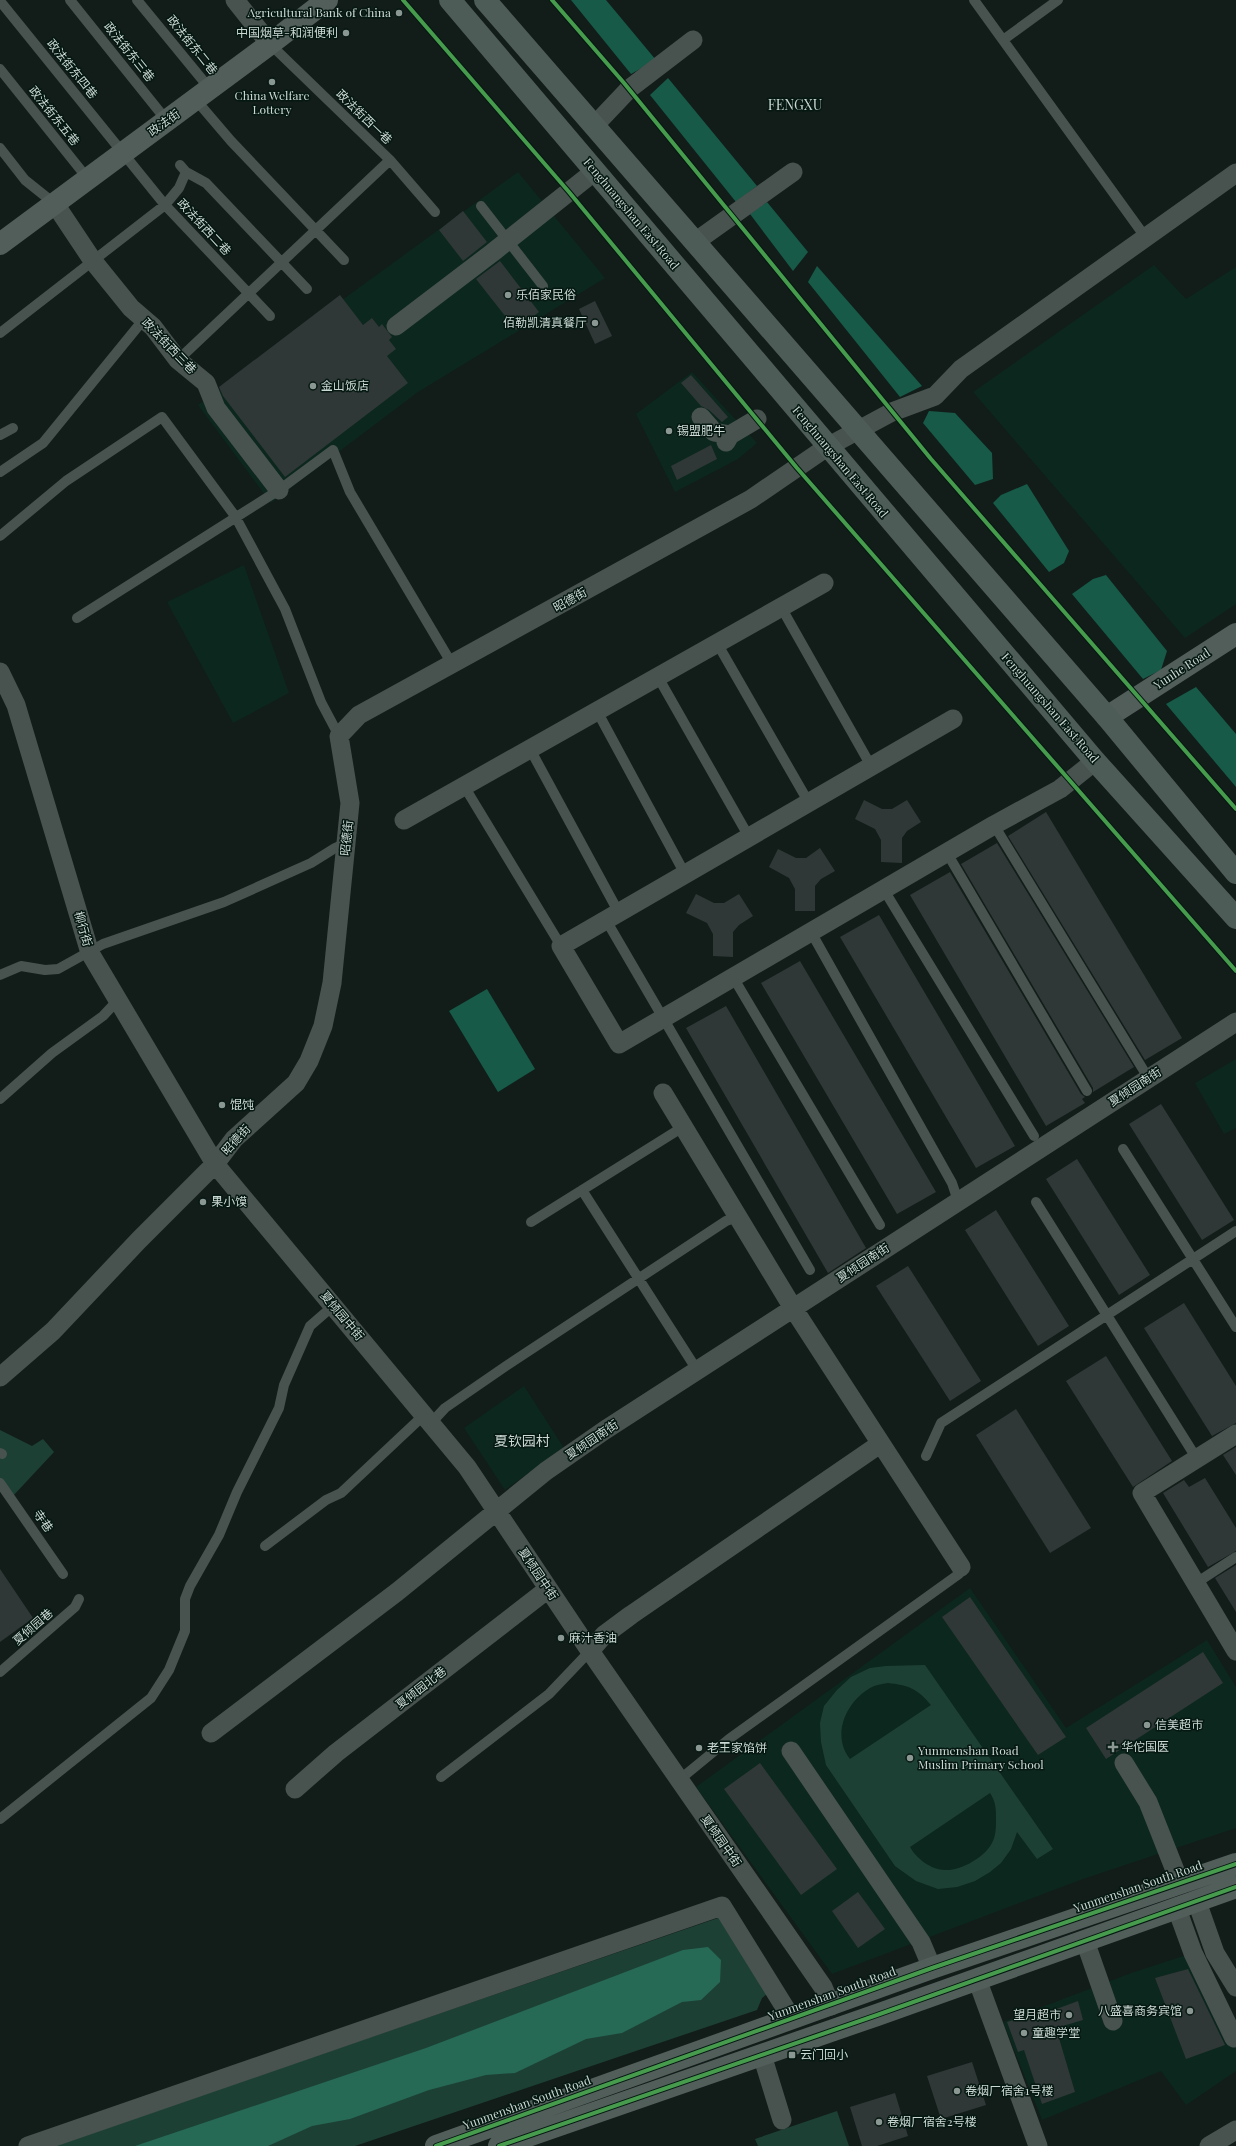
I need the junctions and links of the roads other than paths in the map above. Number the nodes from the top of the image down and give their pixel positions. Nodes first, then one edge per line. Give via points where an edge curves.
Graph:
1 (70, 0) edge
2 (137, 0) edge
3 (235, 0) edge
4 (326, 0) edge
5 (450, 0) edge
6 (485, 0) edge
7 (974, 0) edge
8 (1058, 0) edge
9 (0, 1) edge
10 (693, 40) dead end
11 (1003, 40) junction
12 (270, 44) junction
13 (0, 69) edge
14 (203, 94) junction
15 (167, 121) junction
16 (594, 126) junction
17 (0, 148) edge
18 (123, 153) junction
19 (390, 160) junction
20 (594, 171) junction
21 (793, 172) dead end
22 (1236, 173) edge
23 (88, 179) junction
24 (54, 204) junction
25 (165, 205) junction
26 (481, 206) dead end
27 (435, 212) dead end
28 (316, 229) junction
29 (2, 238) edge
30 (1146, 238) junction
31 (508, 241) junction
32 (695, 242) junction
33 (344, 260) dead end
34 (93, 261) junction
35 (281, 263) junction
36 (543, 286) dead end
37 (308, 289) dead end
38 (249, 293) junction
39 (270, 316) dead end
40 (144, 319) junction
41 (396, 326) dead end
42 (0, 333) edge
43 (178, 360) junction
44 (701, 417) dead end
45 (757, 419) dead end
46 (13, 428) dead end
47 (857, 430) junction
48 (0, 435) edge
49 (827, 446) junction
50 (0, 472) edge
51 (279, 490) junction
52 (235, 516) junction
53 (0, 536) edge
54 (824, 583) dead end
55 (781, 607) junction
56 (77, 618) dead end
57 (1236, 634) edge
58 (717, 643) junction
59 (452, 664) junction
60 (0, 672) edge
61 (658, 677) junction
62 (597, 711) junction
63 (1107, 717) junction
64 (953, 719) dead end
65 (339, 736) junction
66 (530, 749) junction
67 (1095, 761) junction
68 (871, 766) junction
69 (464, 786) junction
70 (809, 802) junction
71 (404, 820) dead end
72 (994, 825) junction
73 (749, 837) junction
74 (346, 843) junction
75 (947, 853) junction
76 (1236, 873) edge
77 (685, 874) junction
78 (884, 890) junction
79 (612, 916) junction
80 (1236, 918) edge
81 (811, 932) junction
82 (562, 946) junction
83 (90, 953) junction
84 (0, 975) edge
85 (734, 977) junction
86 (118, 1000) junction
87 (663, 1018) junction
88 (1236, 1022) edge
89 (1144, 1071) dead end
90 (1087, 1091) dead end
91 (662, 1093) dead end
92 (0, 1099) edge
93 (683, 1127) junction
94 (1034, 1136) dead end
95 (1123, 1148) dead end
96 (215, 1164) junction
97 (582, 1190) junction
98 (956, 1195) dead end
99 (1036, 1202) dead end
100 (738, 1217) junction
101 (531, 1222) dead end
102 (880, 1225) dead end
103 (1236, 1231) edge
104 (1194, 1260) junction
105 (810, 1270) dead end
106 (638, 1279) junction
107 (333, 1306) junction
108 (793, 1308) junction
109 (1106, 1315) junction
110 (1236, 1327) edge
111 (697, 1370) junction
112 (0, 1377) edge
113 (428, 1418) junction
114 (1236, 1434) edge
115 (880, 1444) junction
116 (926, 1456) dead end
117 (1197, 1459) junction
118 (0, 1484) edge
119 (497, 1512) junction
120 (265, 1546) dead end
121 (1236, 1557) edge
122 (961, 1567) joint
123 (63, 1574) dead end
124 (1196, 1583) junction
125 (548, 1589) junction
126 (78, 1599) dead end
127 (590, 1651) junction
128 (1236, 1651) edge
129 (0, 1672) edge
130 (211, 1733) dead end
131 (791, 1751) dead end
132 (1124, 1763) dead end
133 (441, 1777) dead end
134 (679, 1780) junction
135 (295, 1789) dead end
136 (0, 1819) edge
137 (1236, 1864) edge
138 (1180, 1883) junction
139 (1236, 1887) edge
140 (1186, 1905) junction
141 (1085, 1941) junction
142 (932, 1968) junction
143 (977, 1979) junction
144 (1236, 1987) edge
145 (831, 2006) junction
146 (792, 2019) junction
147 (1113, 2021) dead end
148 (1234, 2038) dead end
149 (762, 2055) junction
150 (782, 2120) dead end
151 (1236, 2130) edge
152 (28, 2146) edge
153 (436, 2146) edge
154 (499, 2146) edge
155 (1038, 2146) edge
156 (1210, 2146) edge

1 - 15 lane, 政法街东三巷
2 - 14 lane, 政法街东二巷
3 - 12 street
4 - 12 main road, 政法街
5 - 20 main road, Fenghuangshan East Road
6 - 16 main road
7 - 11 lane
8 - 11 lane
9 - 18 lane, 政法街东四巷
10 - 16 street via 629,89
11 - 30 lane
12 - 14 main road, 政法街
12 - 19 lane, 政法街西一巷
13 - 23 lane, 政法街东五巷
14 - 15 main road, 政法街
14 - 28 lane, 政法街东二巷 via 230,141
15 - 18 main road, 政法街
16 - 32 main road
17 - 24 lane via 25,180
18 - 23 main road, 政法街
18 - 25 lane, 政法街西二巷
19 - 27 lane, 政法街西一巷
19 - 28 lane
20 - 31 street
20 - 49 main road, Fenghuangshan East Road
21 - 32 street
22 - 30 street, 昭德街
23 - 24 main road, 政法街
24 - 29 main road, 政法街
24 - 34 street, 政法街西三巷
25 - 34 lane
25 - 35 lane via 180,188 183,169 206,183
25 - 38 lane, 政法街西二巷
26 - 31 lane
28 - 33 lane, 政法街东二巷
28 - 35 lane
30 - 47 street, 昭德街 via 961,369 935,396 892,412
31 - 36 lane
31 - 41 street
32 - 47 main road
34 - 40 street, 政法街西三巷 via 131,308
34 - 42 lane
35 - 37 lane
35 - 38 lane
38 - 39 lane, 政法街西二巷
38 - 43 lane
40 - 43 street, 政法街西三巷
40 - 50 lane via 43,443
43 - 51 street, 政法街西三巷 via 206,383 216,408
44 - 45 street via 714,432 728,438
46 - 48 lane
47 - 49 street, 昭德街
47 - 63 main road
49 - 59 street, 昭德街 via 751,498
49 - 67 main road, Fenghuangshan East Road
51 - 52 lane
51 - 59 lane via 333,450 350,492
52 - 53 lane via 162,417 66,481
52 - 56 lane
52 - 65 lane via 285,609 321,702
54 - 55 street
55 - 58 street
55 - 68 lane
57 - 63 main road, Yunhe Road
58 - 61 street
58 - 70 lane
59 - 65 street, 昭德街 via 359,715
60 - 83 street, 柳行街 via 16,705
61 - 62 street
61 - 73 lane
62 - 66 street
62 - 77 lane
63 - 76 main road
64 - 68 street
65 - 74 street, 昭德街 via 350,803
66 - 69 street
66 - 79 lane
67 - 72 street via 1060,790
67 - 80 main road, Fenghuangshan East Road
68 - 70 street
69 - 71 street
69 - 82 lane
70 - 73 street
72 - 75 street
72 - 89 lane
73 - 77 street
74 - 83 lane via 224,902 103,944
74 - 96 street, 昭德街 via 332,983 323,1026 309,1061 296,1083 234,1139
75 - 78 street
75 - 90 lane
77 - 79 street
78 - 81 street
78 - 94 lane
79 - 82 street
79 - 87 lane
81 - 85 street
81 - 98 lane via 952,1183
82 - 87 street via 619,1044
83 - 84 lane via 58,969 45,970 21,966
83 - 86 street, 柳行街
85 - 87 street
85 - 102 lane
86 - 92 lane via 103,1016 52,1052
86 - 96 street, 柳行街
87 - 105 lane
88 - 108 street, 夏倾园南街
91 - 93 street
93 - 97 lane
93 - 100 street
95 - 104 lane
96 - 107 street, 夏倾园中街
96 - 112 street, 昭德街 via 54,1331
97 - 101 lane
97 - 106 lane
99 - 109 lane
100 - 106 lane via 726,1221
100 - 108 street
103 - 104 lane
104 - 109 lane
104 - 110 lane
106 - 111 lane
106 - 113 lane
107 - 113 street, 夏倾园中街
107 - 136 lane via 310,1326 284,1384 279,1408 237,1492 219,1535 190,1586 185,1599 185,1631 169,1670 144,1705
108 - 111 street, 夏倾园南街
108 - 115 street
109 - 116 lane via 941,1423
109 - 117 lane
111 - 119 street, 夏倾园南街 via 546,1471
113 - 119 street, 夏倾园中街 via 468,1466
113 - 120 lane via 341,1493 326,1500
114 - 117 street
115 - 122 street
115 - 127 street via 631,1615 604,1635
117 - 124 street via 1142,1493
118 - 123 lane, 寺巷
119 - 125 street, 夏倾园中街
119 - 130 street, 夏倾园南街 via 397,1592
121 - 124 lane
122 - 134 lane via 959,1574 729,1739
124 - 128 street
125 - 127 street, 夏倾园中街
125 - 135 street, 夏倾园北巷 via 336,1753
126 - 129 lane, 夏倾园巷 via 75,1607
127 - 133 lane via 549,1694
127 - 134 street, 夏倾园中街
131 - 142 street via 921,1942
132 - 138 street via 1148,1802
134 - 145 street, 夏倾园中街 via 823,1987
137 - 138 main road, Yunmenshan South Road
138 - 142 main road, Yunmenshan South Road
139 - 140 main road
140 - 141 main road
140 - 144 street
140 - 148 street via 1193,1953
141 - 143 main road
141 - 147 street
142 - 145 main road, Yunmenshan South Road
143 - 149 main road
143 - 155 street
145 - 146 main road, Yunmenshan South Road
146 - 152 street via 722,1906
146 - 153 main road, Yunmenshan South Road
149 - 150 street
149 - 154 main road
151 - 156 street

